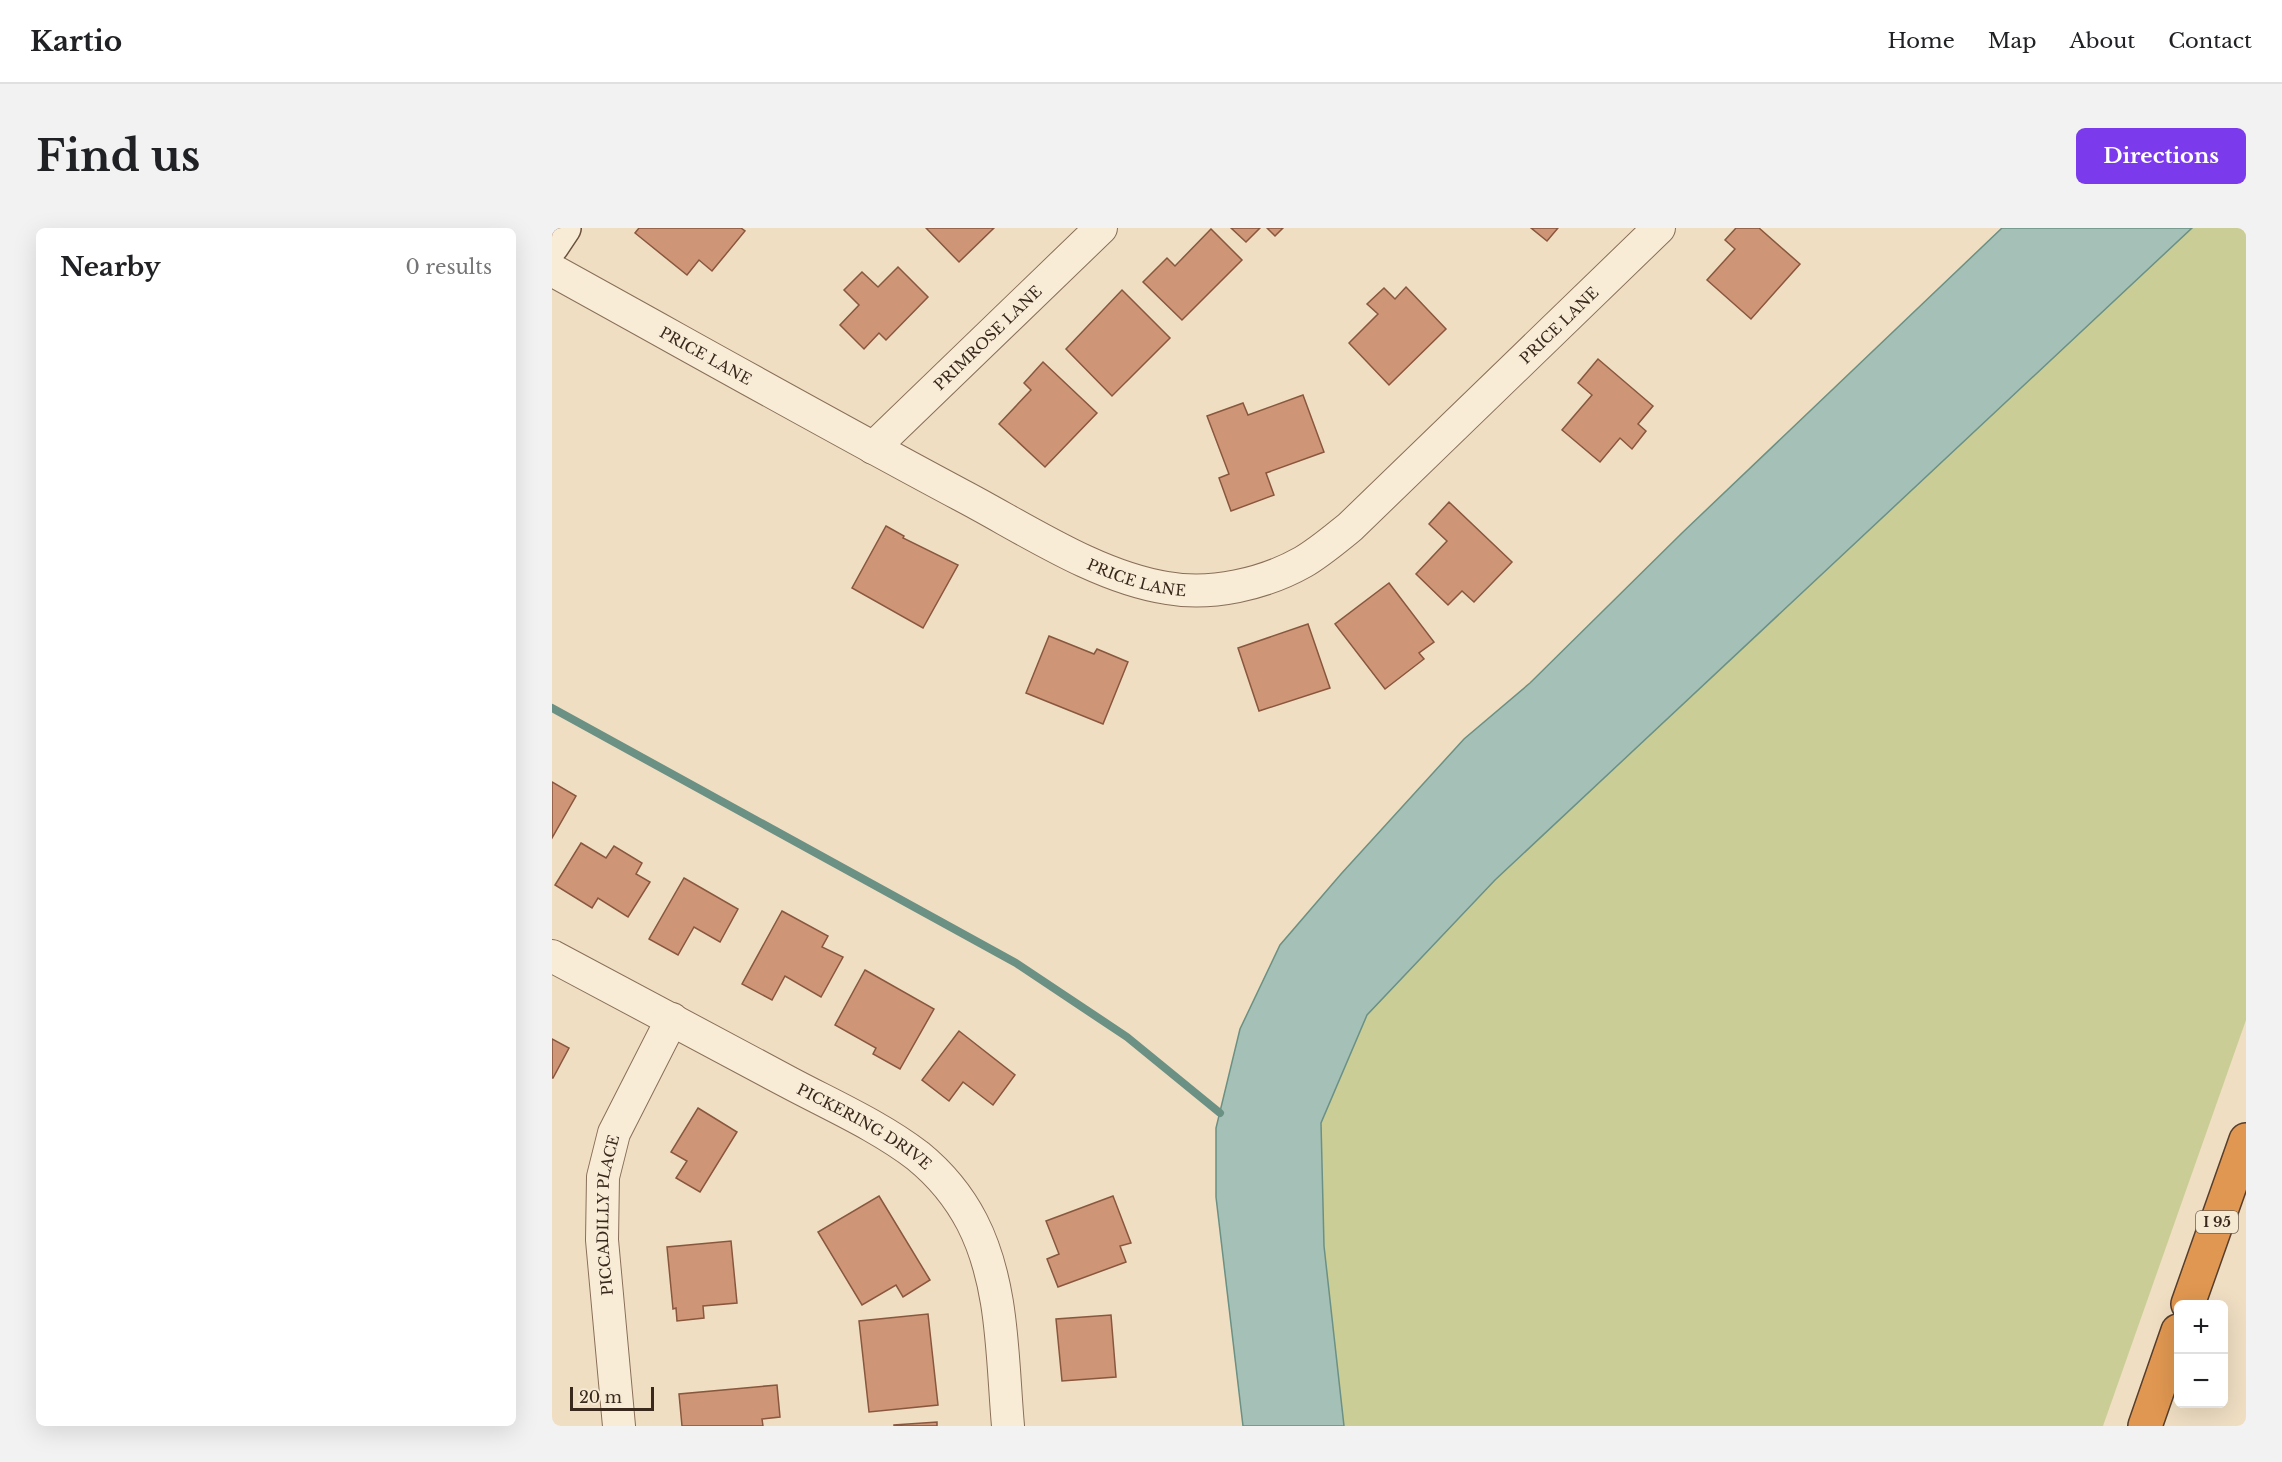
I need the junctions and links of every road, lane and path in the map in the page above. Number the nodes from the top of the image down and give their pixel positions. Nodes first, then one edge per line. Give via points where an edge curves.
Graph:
1 (564, 228) edge
2 (1101, 228) edge
3 (1659, 228) edge
4 (552, 246) edge
5 (552, 270) edge
6 (873, 448) junction
7 (552, 956) edge
8 (672, 1019) junction
9 (2246, 1140) edge
10 (2190, 1300) edge
11 (2174, 1343) edge
12 (619, 1426) edge
13 (1008, 1426) edge
14 (2145, 1426) edge

1 - 4 street
2 - 6 street, PRIMROSE LANE
3 - 6 street, PRICE LANE via 1350,527 1302,562 1249,583 1185,590 1126,578 1085,561
5 - 6 street, PRICE LANE
7 - 8 street, PICKERING DRIVE
8 - 12 street, PICCADILLY PLACE via 614,1133 603,1177 602,1240
8 - 13 street, PICKERING DRIVE via 880,1132 918,1156 943,1179 972,1222 991,1273
9 - 10 highway, I 95
11 - 14 highway

